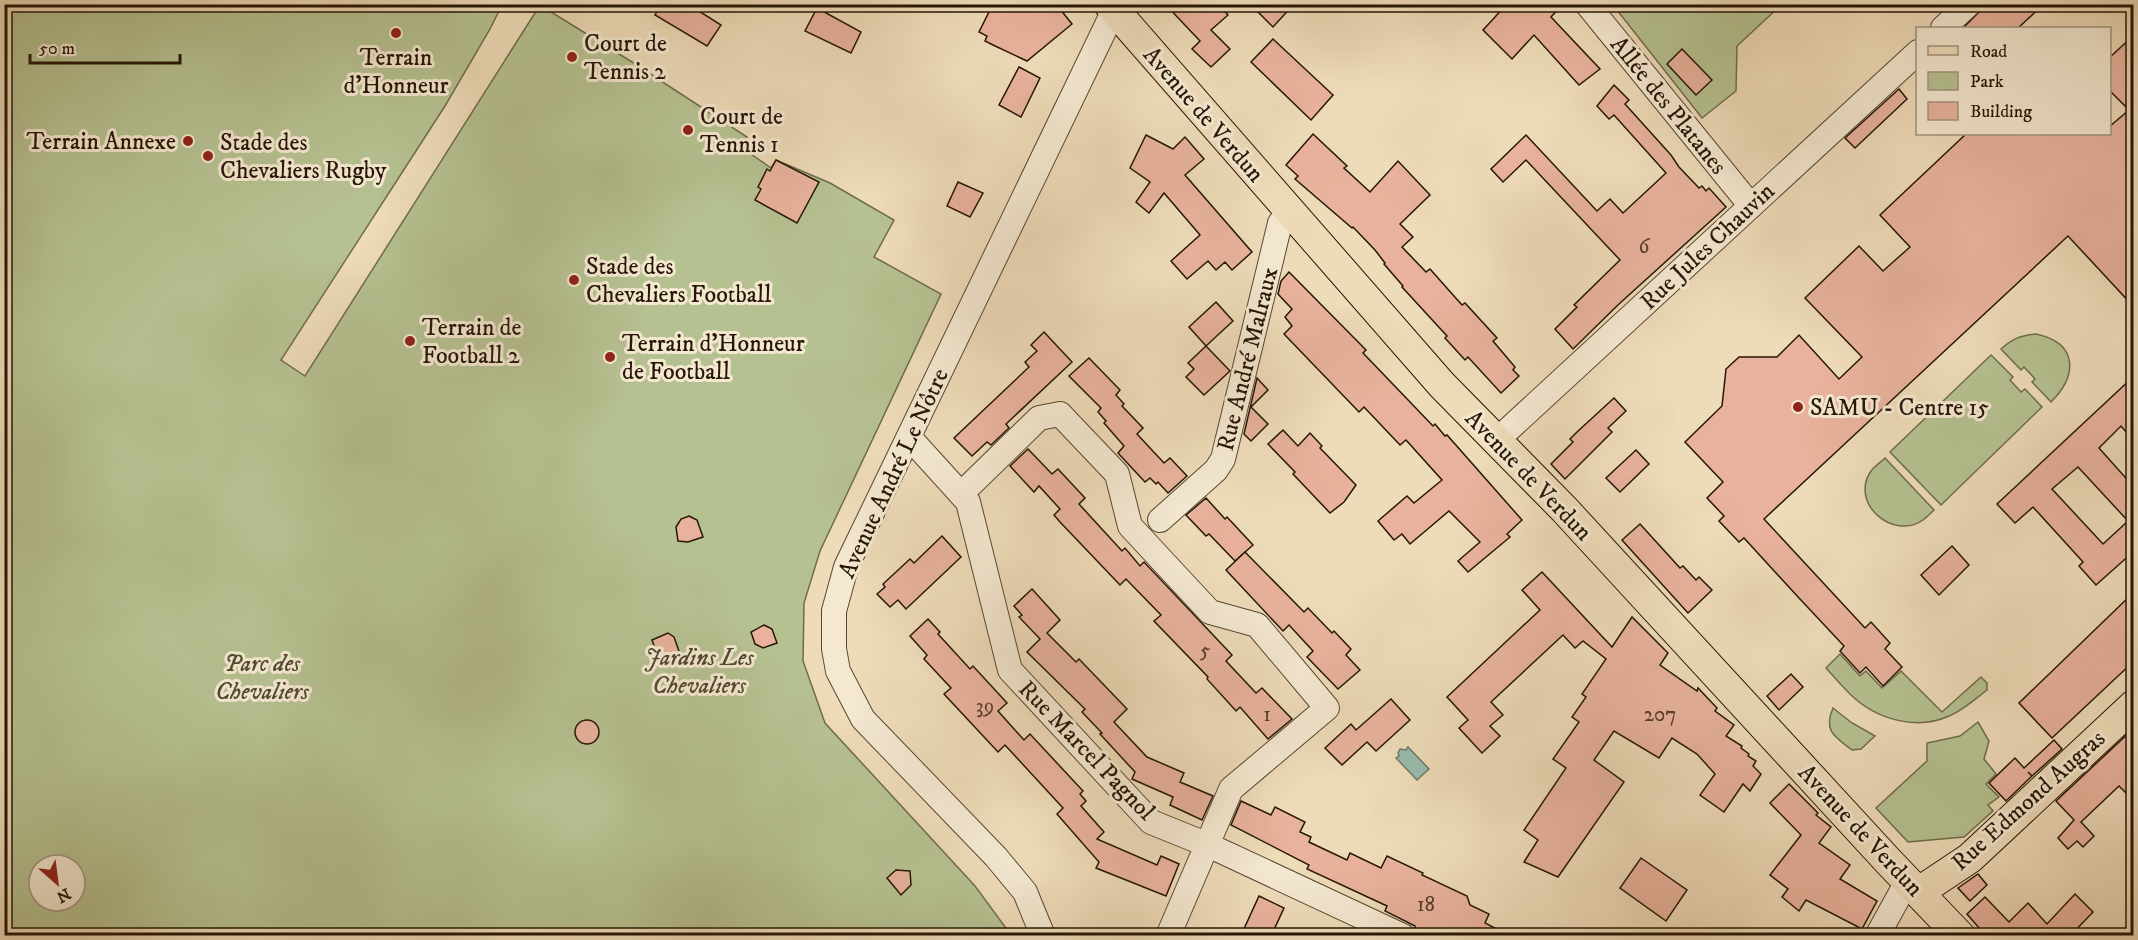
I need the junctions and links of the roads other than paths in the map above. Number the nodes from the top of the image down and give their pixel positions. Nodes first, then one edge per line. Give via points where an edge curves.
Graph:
1 (1587, 4) edge
2 (1969, 4) edge
3 (1113, 6) edge
4 (1944, 27) edge
5 (1916, 53) edge
6 (1750, 206) junction
7 (1289, 212) junction
8 (909, 437) junction
9 (1497, 440) junction
10 (961, 494) junction
11 (1160, 520) dead end
12 (2133, 705) edge
13 (1208, 845) junction
14 (1914, 886) junction
15 (1043, 936) edge
16 (1168, 936) edge
17 (1403, 936) edge
18 (1876, 936) edge
19 (1960, 936) edge

1 - 6 street, Allée des Platanes
2 - 4 street
3 - 7 main road, Avenue de Verdun
3 - 8 street, Avenue André Le Nôtre
5 - 6 street, Rue Jules Chauvin
6 - 9 street, Rue Jules Chauvin
7 - 9 main road, Avenue de Verdun via 1442,386
7 - 11 street, Rue André Malraux via 1280,224 1224,459
8 - 10 street, Rue Marcel Pagnol
8 - 15 street, Avenue André Le Nôtre via 846,567 834,611 838,671 863,719 1025,892
9 - 14 main road, Avenue de Verdun
10 - 13 street, Rue Marcel Pagnol via 968,502 1010,670 1151,822
10 - 13 street via 1039,418 1060,414 1117,474 1130,526 1210,612 1257,625 1328,708 1231,789
12 - 14 main road, Rue Edmond Augras via 1970,858
13 - 16 street
13 - 17 street, Rue Marcel Pagnol
14 - 18 street
14 - 19 main road, Avenue de Verdun

